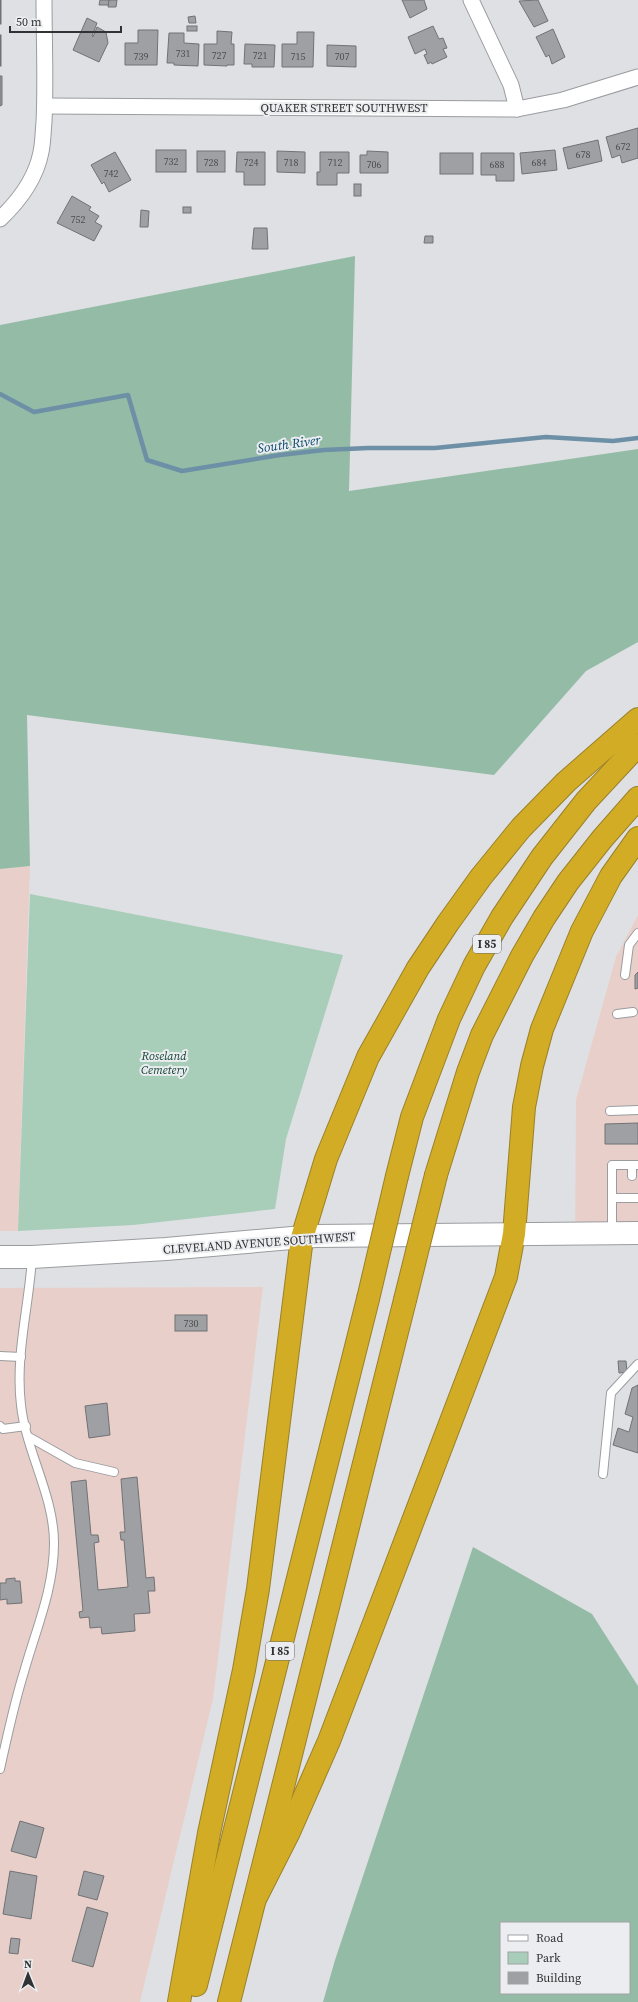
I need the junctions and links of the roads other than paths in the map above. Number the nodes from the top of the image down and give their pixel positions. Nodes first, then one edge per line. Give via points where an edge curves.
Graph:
1 (44, 0) edge
2 (471, 0) edge
3 (638, 77) edge
4 (45, 106) junction
5 (517, 109) junction
6 (0, 219) edge
7 (638, 719) edge
8 (638, 745) edge
9 (638, 798) edge
10 (638, 838) edge
11 (638, 933) edge
12 (625, 975) dead end
13 (633, 1012) dead end
14 (617, 1014) dead end
15 (638, 1110) edge
16 (610, 1111) dead end
17 (635, 1165) edge
18 (632, 1176) dead end
19 (634, 1196) edge
20 (612, 1198) junction
21 (612, 1233) junction
22 (638, 1233) edge
23 (514, 1234) junction
24 (302, 1238) junction
25 (0, 1257) edge
26 (32, 1257) junction
27 (0, 1356) edge
28 (21, 1357) junction
29 (638, 1364) edge
30 (26, 1426) junction
31 (1, 1430) edge
32 (29, 1437) junction
33 (114, 1472) dead end
34 (603, 1474) dead end
35 (0, 1769) edge
36 (255, 1899) junction
37 (179, 2002) edge
38 (191, 2002) edge
39 (229, 2002) edge

1 - 4 street
2 - 5 street via 511,85
3 - 5 street, QUAKER STREET SOUTHWEST via 563,100
4 - 5 street, QUAKER STREET SOUTHWEST
4 - 6 street via 42,152 35,173 24,192
7 - 24 highway via 566,782 521,828 481,877 427,955 368,1057 326,1159
8 - 38 highway, I 85, bridge via 586,800 542,857 502,916 474,966 449,1020 412,1117
9 - 36 highway, bridge via 568,882 544,918 482,1035 462,1092 436,1175
10 - 23 highway via 611,876 582,931 542,1029 524,1107
11 - 12 lane via 629,945
13 - 14 lane
15 - 16 lane
17 - 18 lane
17 - 20 lane via 612,1165
19 - 20 lane
20 - 21 lane
21 - 22 main road, CLEVELAND AVENUE SOUTHWEST
21 - 23 main road, CLEVELAND AVENUE SOUTHWEST
23 - 24 main road, CLEVELAND AVENUE SOUTHWEST
23 - 36 highway via 506,1277 337,1720 289,1832
24 - 26 main road, CLEVELAND AVENUE SOUTHWEST
24 - 37 highway via 258,1589 244,1670 209,1833
25 - 26 main road, CLEVELAND AVENUE SOUTHWEST
26 - 28 lane
27 - 28 lane
28 - 30 lane via 21,1406
29 - 34 lane via 611,1393
30 - 31 lane
30 - 32 lane
32 - 33 lane via 75,1463
32 - 35 lane via 48,1499 54,1542 50,1587 19,1690
36 - 39 highway

